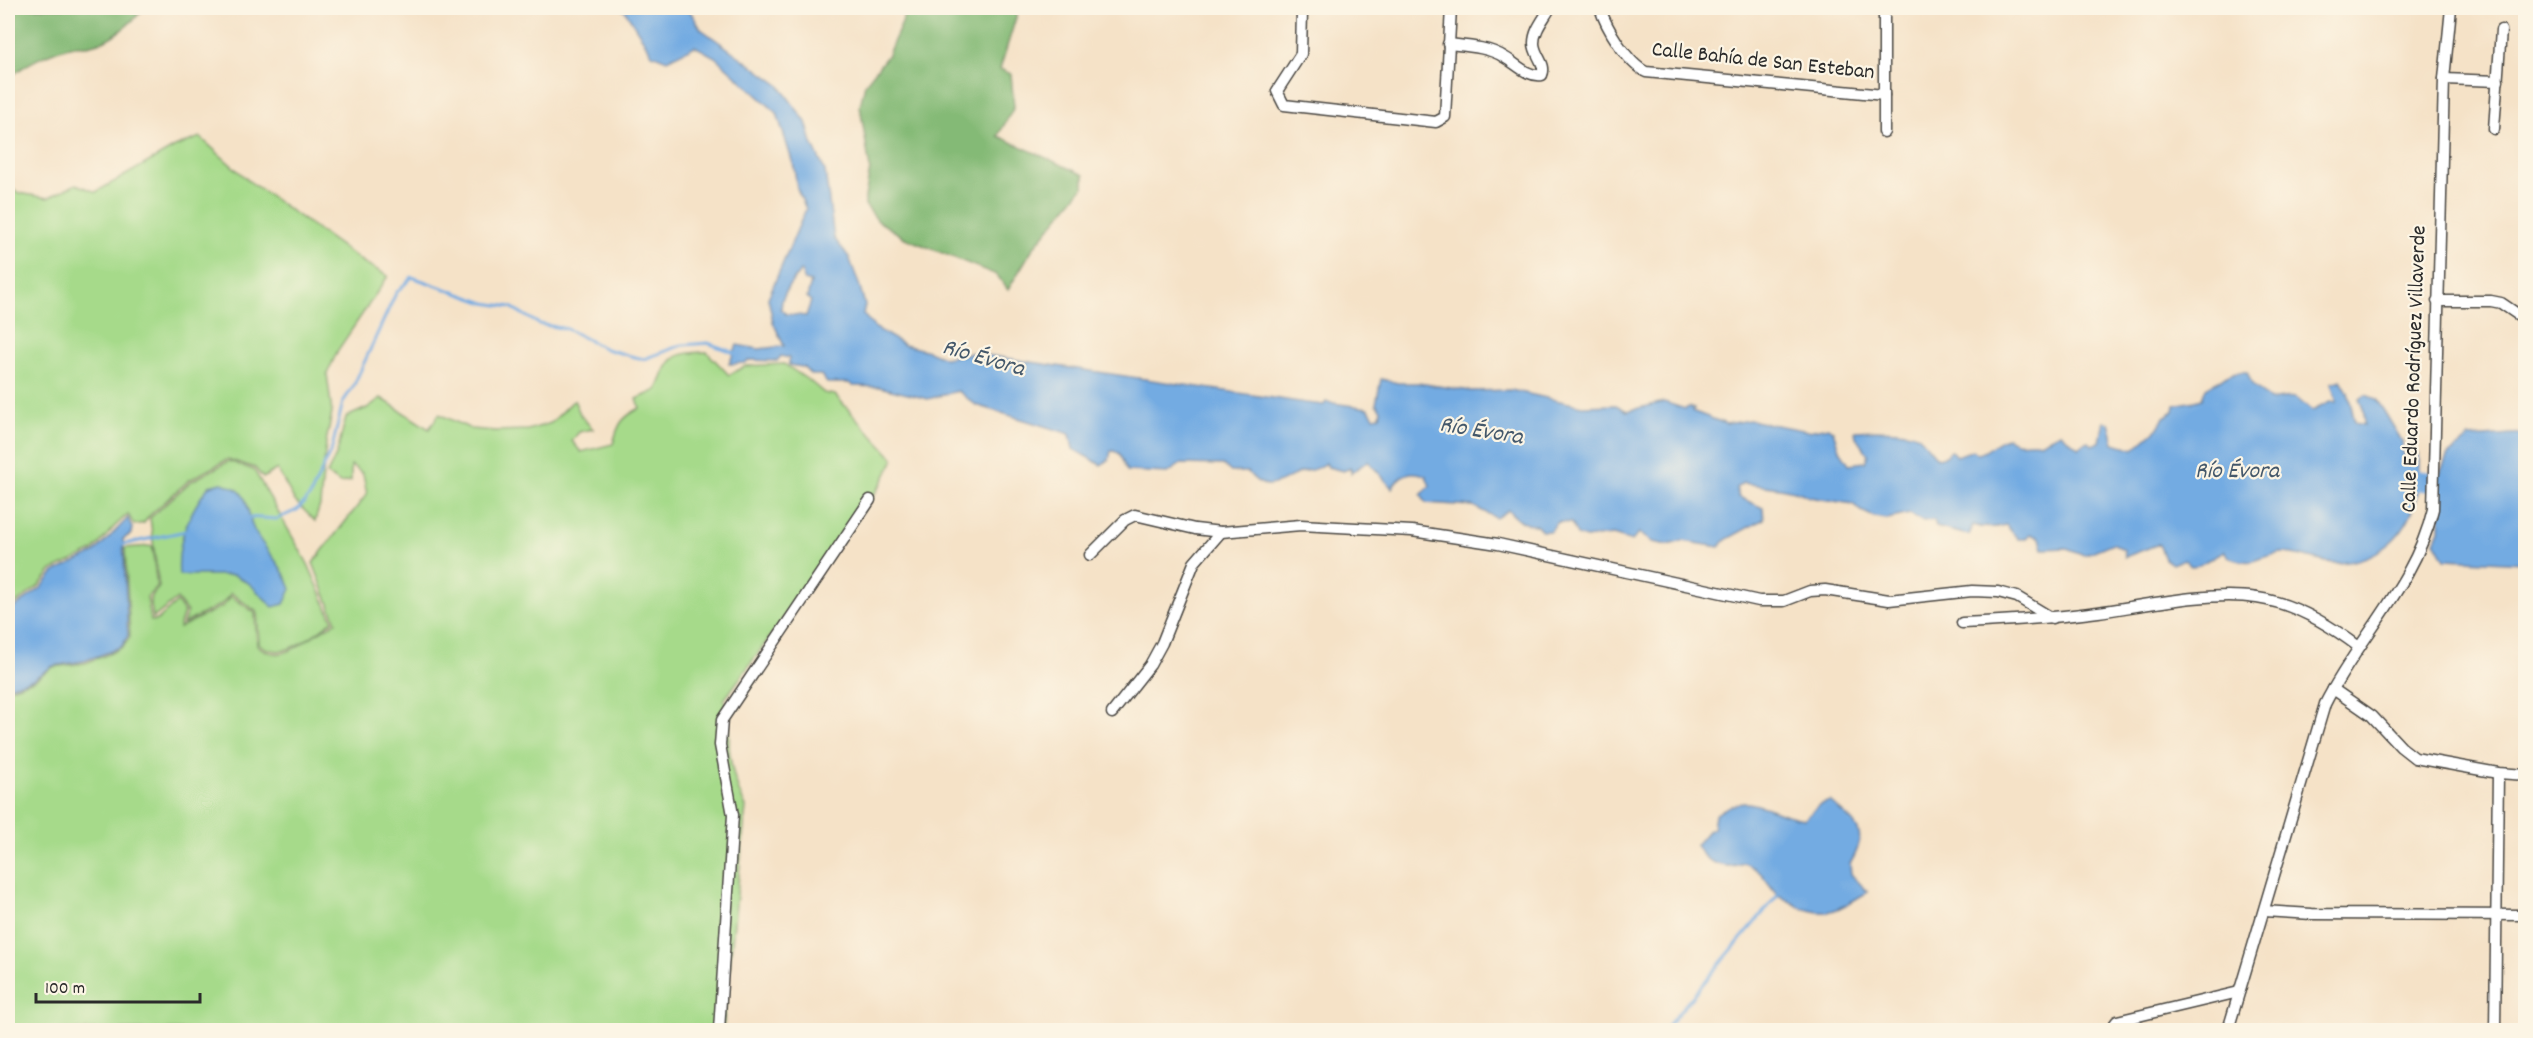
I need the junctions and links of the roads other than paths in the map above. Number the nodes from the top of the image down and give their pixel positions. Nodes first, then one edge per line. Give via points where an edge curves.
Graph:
1 (1451, 8) edge
2 (1550, 8) edge
3 (1600, 8) edge
4 (1884, 8) edge
5 (2451, 8) edge
6 (1302, 11) dead end
7 (2501, 30) dead end
8 (1448, 44) junction
9 (2444, 79) junction
10 (2498, 81) junction
11 (1884, 95) junction
12 (2494, 129) dead end
13 (1884, 132) dead end
14 (2437, 301) junction
15 (2526, 320) edge
16 (870, 500) dead end
17 (1221, 532) junction
18 (1090, 555) dead end
19 (2052, 618) junction
20 (1962, 623) dead end
21 (2359, 647) junction
22 (2333, 689) junction
23 (1112, 713) dead end
24 (2498, 773) junction
25 (2526, 775) edge
26 (2264, 911) junction
27 (2496, 914) junction
28 (2526, 915) edge
29 (2239, 992) junction
30 (719, 1030) edge
31 (2115, 1030) edge
32 (2228, 1030) edge
33 (2495, 1030) edge

1 - 8 street
2 - 8 street via 1534,44 1544,67 1542,75 1526,72 1497,52
3 - 11 street, Calle Bahía de San Esteban via 1633,63 1646,72
4 - 11 street
5 - 9 street, Calle Eduardo Rodríguez Villaverde
6 - 8 street via 1300,54 1277,91 1284,105 1437,122 1445,117
7 - 10 street
9 - 10 street
9 - 14 street, Calle Eduardo Rodríguez Villaverde
10 - 12 street
11 - 13 street
14 - 15 street via 2491,301
14 - 21 street, Calle Eduardo Rodríguez Villaverde via 2434,492 2428,532 2408,573
16 - 30 street via 722,720 720,745 733,815
17 - 18 street via 1135,515 1125,519
17 - 19 street via 1301,525 1412,531 1498,544 1759,601 1784,601 1825,590 1889,600 1998,592 2017,597
17 - 23 street via 1194,563 1158,650
19 - 20 street
19 - 21 street via 2202,598 2258,598 2304,613
21 - 22 street, Calle Eduardo Rodríguez Villaverde
22 - 24 street via 2372,716 2415,758
22 - 26 street, Calle Eduardo Rodríguez Villaverde via 2318,723
24 - 25 street
24 - 27 street
26 - 27 street
26 - 29 street, Calle Eduardo Rodríguez Villaverde
27 - 28 street
27 - 33 street
29 - 31 street via 2116,1020
29 - 32 street, Calle Eduardo Rodríguez Villaverde

